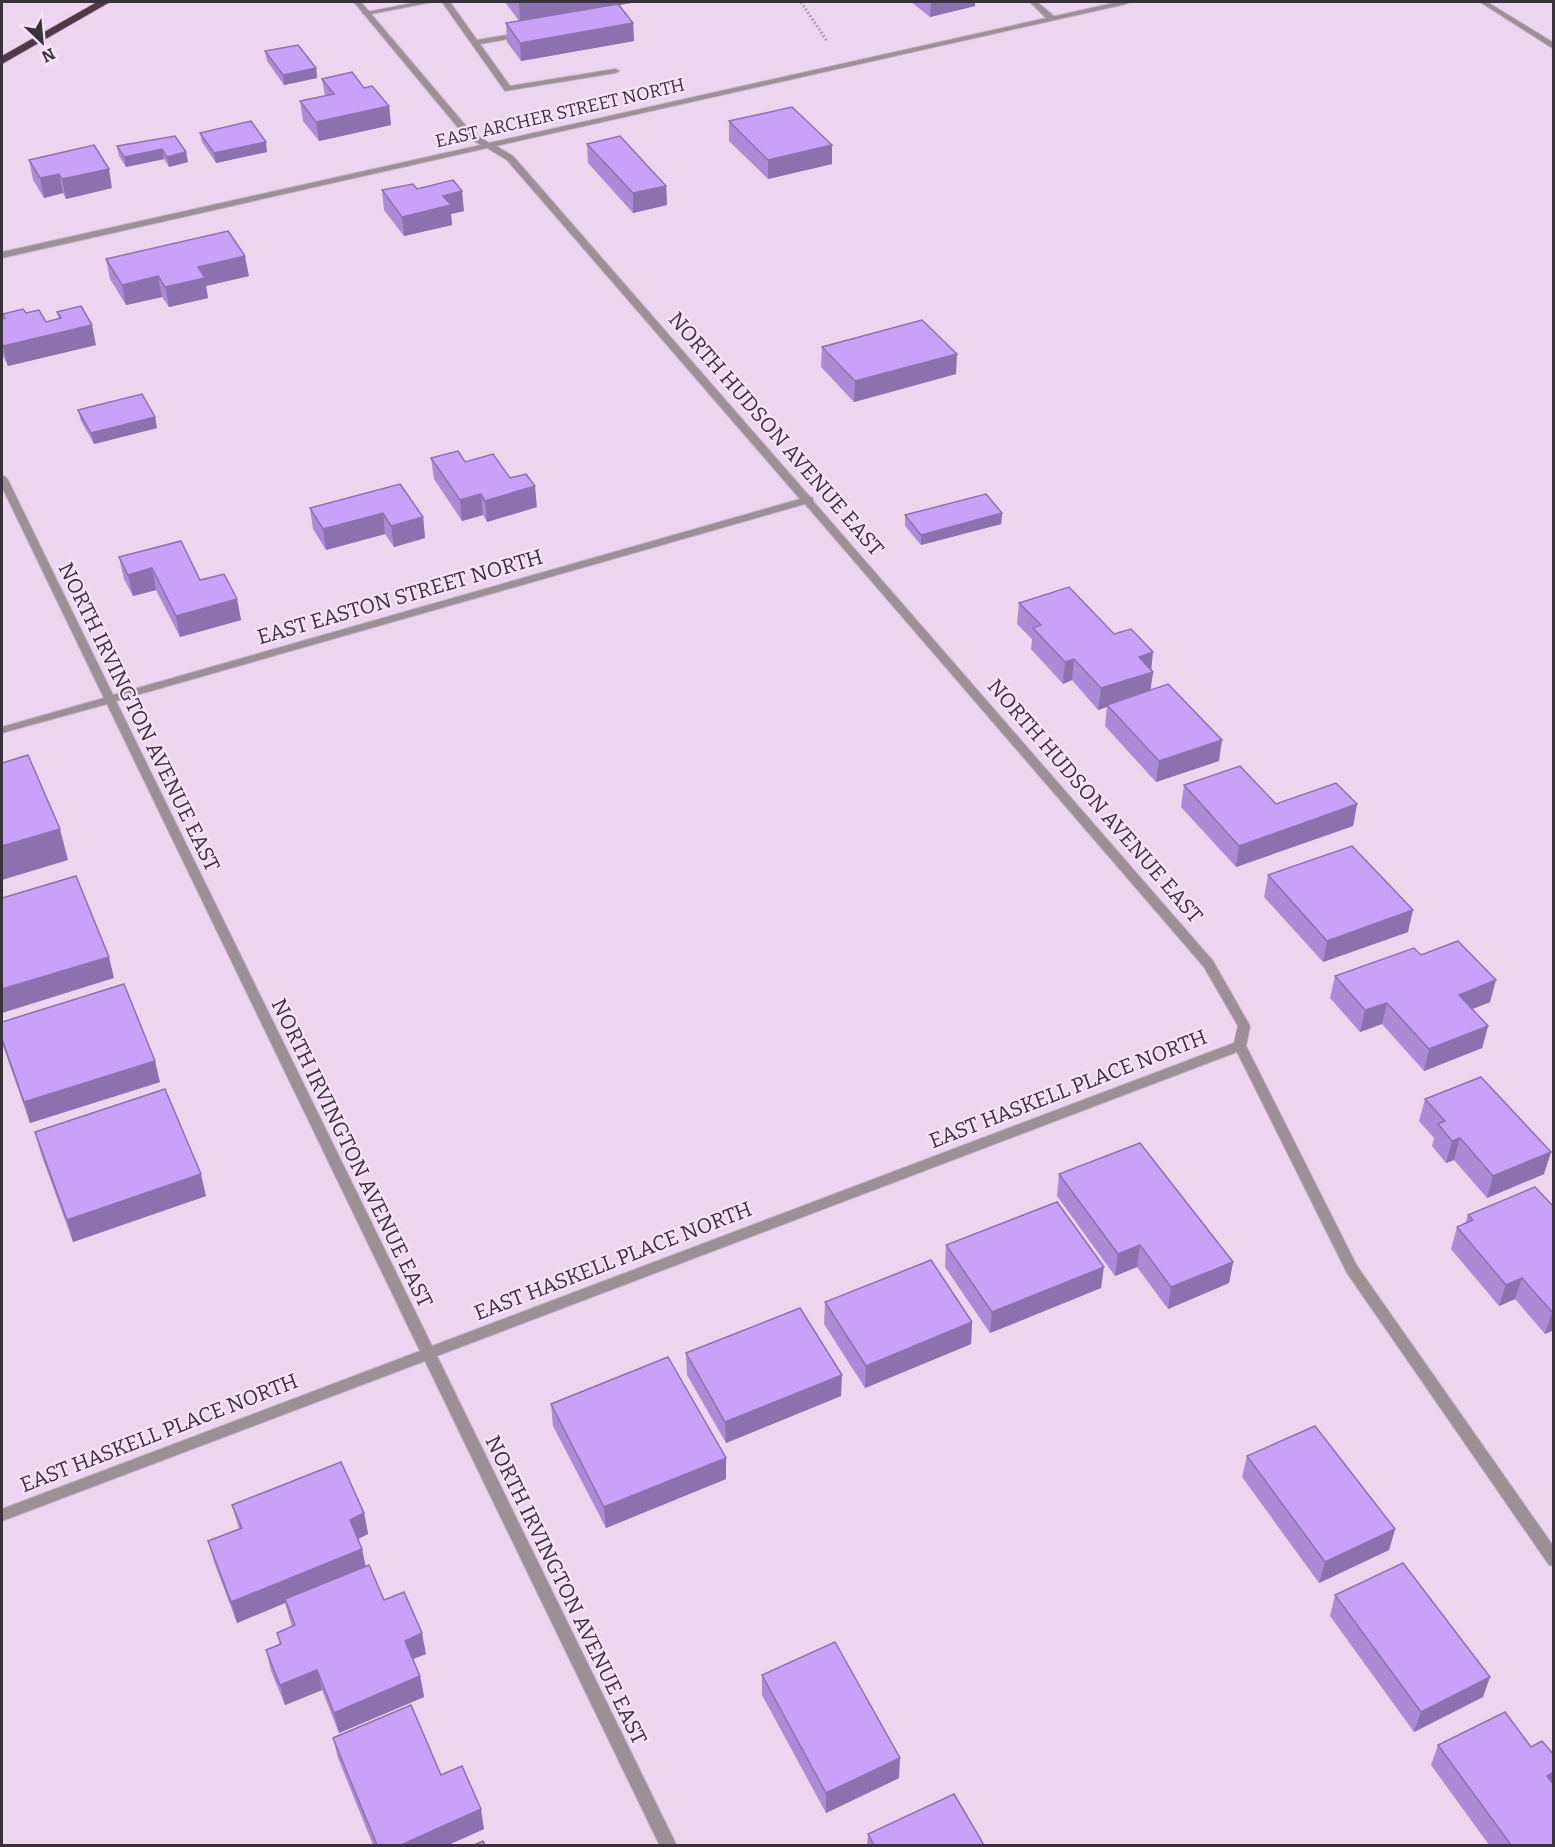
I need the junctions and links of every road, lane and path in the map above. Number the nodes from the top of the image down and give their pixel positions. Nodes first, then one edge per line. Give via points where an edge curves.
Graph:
1 (104, 2) edge
2 (357, 2) edge
3 (428, 2) edge
4 (446, 2) edge
5 (801, 2) edge
6 (1032, 2) edge
7 (1126, 2) edge
8 (1483, 2) edge
9 (366, 13) junction
10 (1051, 18) junction
11 (530, 33) edge
12 (474, 43) junction
13 (1554, 47) edge
14 (2, 61) edge
15 (843, 65) junction
16 (615, 71) dead end
17 (489, 146) junction
18 (2, 255) edge
19 (2, 478) edge
20 (809, 500) junction
21 (109, 700) junction
22 (2, 730) edge
23 (1240, 1046) junction
24 (429, 1354) junction
25 (2, 1515) edge
26 (1554, 1560) edge
27 (669, 1845) edge

1 - 14 highway
2 - 9 street, NORTH HUDSON AVENUE EAST
3 - 9 street
4 - 12 street
5 - 15 path
6 - 10 street
7 - 10 street, EAST ARCHER STREET NORTH
8 - 13 street
9 - 17 street, NORTH HUDSON AVENUE EAST via 468,134
10 - 15 street, EAST ARCHER STREET NORTH
11 - 12 street
12 - 16 street via 508,88
15 - 17 street, EAST ARCHER STREET NORTH
17 - 18 street, EAST ARCHER STREET NORTH
17 - 20 street, NORTH HUDSON AVENUE EAST via 510,158
19 - 21 street, NORTH IRVINGTON AVENUE EAST
20 - 21 street, EAST EASTON STREET NORTH
20 - 23 street, NORTH HUDSON AVENUE EAST via 1209,964 1244,1026
21 - 22 street, EAST EASTON STREET NORTH
21 - 24 street, NORTH IRVINGTON AVENUE EAST
23 - 24 street, EAST HASKELL PLACE NORTH
23 - 26 street, NORTH HUDSON AVENUE EAST via 1352,1269
24 - 25 street, EAST HASKELL PLACE NORTH
24 - 27 street, NORTH IRVINGTON AVENUE EAST

